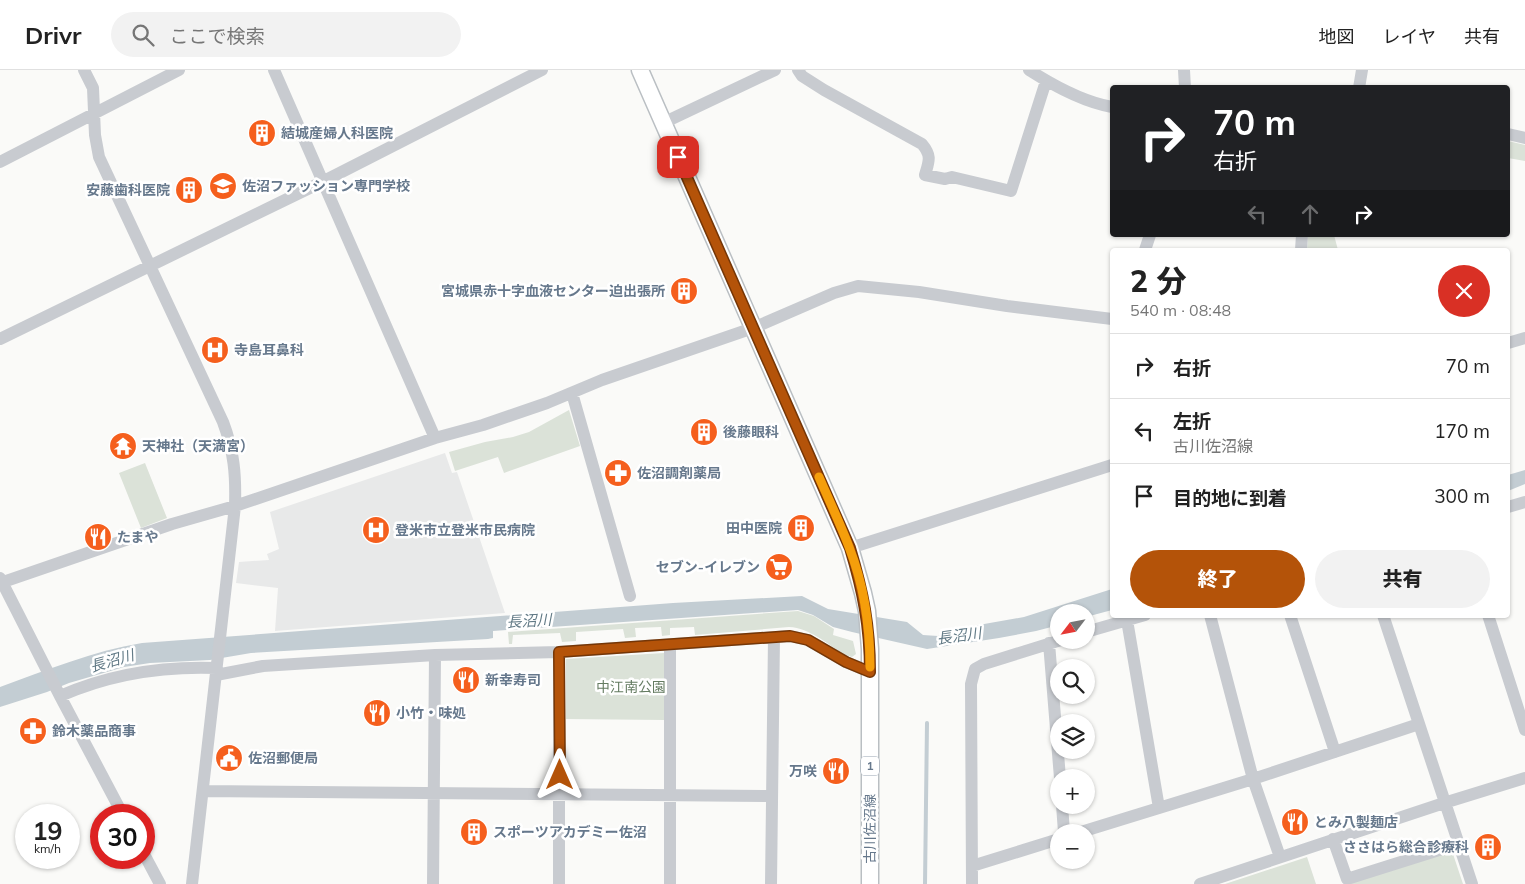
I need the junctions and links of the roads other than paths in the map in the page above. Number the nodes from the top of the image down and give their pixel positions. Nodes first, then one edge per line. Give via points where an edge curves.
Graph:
1 (84, 70) edge
2 (179, 70) edge
3 (274, 70) edge
4 (542, 70) edge
5 (640, 70) edge
6 (775, 70) edge
7 (798, 70) edge
8 (1029, 70) edge
9 (1184, 70) edge
10 (1362, 70) edge
11 (1046, 81) junction
12 (1185, 85) edge
13 (1360, 85) edge
14 (1110, 106) edge
15 (93, 114) junction
16 (663, 123) junction
17 (1510, 134) edge
18 (1525, 138) edge
19 (0, 162) edge
20 (322, 182) junction
21 (150, 267) junction
22 (1110, 320) edge
23 (754, 328) junction
24 (1525, 338) edge
25 (0, 339) edge
26 (1510, 342) edge
27 (572, 393) junction
28 (435, 438) junction
29 (1110, 465) edge
30 (1525, 502) edge
31 (235, 506) junction
32 (1510, 506) edge
33 (850, 548) junction
34 (1, 581) edge
35 (630, 596) dead end
36 (1134, 618) edge
37 (1211, 618) edge
38 (1291, 618) edge
39 (1384, 618) edge
40 (1489, 618) edge
41 (1127, 620) junction
42 (1095, 629) edge
43 (774, 636) junction
44 (1050, 644) edge
45 (670, 645) junction
46 (1055, 649) edge
47 (559, 652) junction
48 (435, 655) junction
49 (217, 669) junction
50 (870, 672) junction
51 (59, 694) junction
52 (1419, 724) junction
53 (1525, 730) edge
54 (1335, 752) junction
55 (1060, 769) edge
56 (1525, 778) edge
57 (1253, 779) junction
58 (203, 791) junction
59 (434, 793) junction
60 (560, 794) junction
61 (670, 795) junction
62 (771, 796) junction
63 (1444, 803) junction
64 (117, 804) edge
65 (1159, 808) junction
66 (1095, 827) edge
67 (1333, 839) junction
68 (1050, 842) edge
69 (1458, 844) junction
70 (1280, 857) junction
71 (972, 866) junction
72 (152, 869) edge
73 (160, 884) edge
74 (192, 884) edge
75 (433, 884) edge
76 (559, 884) edge
77 (670, 884) edge
78 (771, 884) edge
79 (870, 884) edge
80 (972, 884) edge
81 (1200, 884) edge
82 (1472, 884) edge

1 - 15 street via 93,88
2 - 15 street
3 - 20 street
4 - 20 street
5 - 16 main road, 古川佐沼線 / 1
6 - 16 street
7 - 11 street via 824,90 922,144 930,158 926,175 952,177 1010,191
8 - 11 street
9 - 12 street
10 - 13 street
11 - 14 street via 1084,99
15 - 19 street
15 - 21 street via 100,157
16 - 23 main road, 古川佐沼線 / 1
17 - 18 street
20 - 21 street
20 - 28 street
21 - 25 street
21 - 31 street via 223,422 235,468
22 - 23 street via 858,286
23 - 27 street
23 - 33 main road, 古川佐沼線 / 1
24 - 26 street
27 - 28 street via 483,425
27 - 35 street
28 - 31 street
29 - 33 street
30 - 32 street
31 - 34 street
31 - 49 street
33 - 50 main road, 古川佐沼線 / 1 via 866,611
34 - 51 street
36 - 41 street
37 - 57 street
38 - 54 street
39 - 52 street
40 - 53 street
41 - 42 street
41 - 65 street
43 - 45 street
43 - 50 street via 808,640
43 - 62 street
44 - 71 street via 975,669 971,684
45 - 47 street
45 - 61 street
46 - 55 street
47 - 48 street
47 - 60 street
48 - 49 street
48 - 59 street
49 - 51 street via 158,670
49 - 58 street
50 - 79 main road, 古川佐沼線 / 1
51 - 64 street
52 - 54 street
52 - 63 street
54 - 57 street
56 - 63 street
57 - 65 street
57 - 70 street
58 - 59 street
58 - 74 street
59 - 60 street
59 - 75 street
60 - 61 street
60 - 76 street
61 - 62 street
61 - 77 street
62 - 78 street
63 - 67 street
63 - 69 street
65 - 66 street
67 - 69 street via 1347,879
67 - 70 street
68 - 71 street
69 - 82 street
70 - 81 street
71 - 80 street
72 - 73 street

